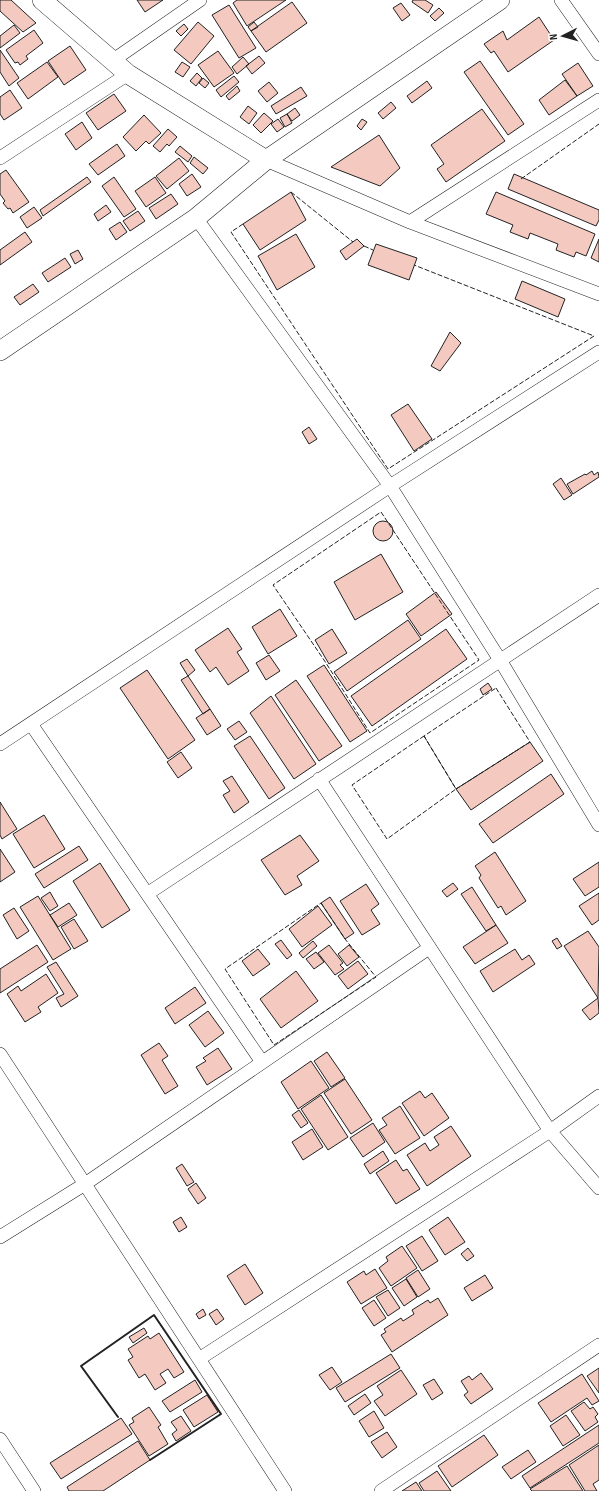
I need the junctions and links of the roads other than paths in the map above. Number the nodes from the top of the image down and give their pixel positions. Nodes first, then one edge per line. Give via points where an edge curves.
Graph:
1 (42, 0) edge
2 (200, 0) edge
3 (500, 0) edge
4 (561, 0) edge
5 (599, 54) edge
6 (112, 61) junction
7 (128, 74) junction
8 (599, 100) edge
9 (0, 158) edge
10 (266, 160) junction
11 (196, 218) junction
12 (410, 222) junction
13 (599, 294) edge
14 (0, 351) edge
15 (599, 352) edge
16 (390, 486) junction
17 (599, 595) edge
18 (500, 660) junction
19 (31, 724) junction
20 (0, 744) edge
21 (319, 779) junction
22 (599, 825) edge
23 (147, 894) junction
24 (429, 948) junction
25 (0, 1054) edge
26 (262, 1062) junction
27 (599, 1096) edge
28 (550, 1131) junction
29 (85, 1184) junction
30 (599, 1188) edge
31 (0, 1237) edge
32 (599, 1345) edge
33 (199, 1359) junction
34 (0, 1439) edge
35 (34, 1491) edge
36 (285, 1491) edge
37 (381, 1491) edge

1 - 6 main road
2 - 6 street
3 - 10 main road
4 - 5 street
6 - 7 main road
7 - 9 street
7 - 10 main road
8 - 12 street
10 - 11 main road
10 - 12 street
11 - 14 main road
11 - 16 street
12 - 13 street
15 - 16 street
16 - 18 street
16 - 19 street
17 - 18 street
18 - 21 street
18 - 22 street
19 - 20 street
19 - 23 street
21 - 23 street
21 - 24 street
23 - 26 street
24 - 26 street
24 - 28 street
25 - 29 street
26 - 29 street
27 - 28 street
28 - 30 street
28 - 33 street
29 - 31 street
29 - 33 street
32 - 37 street
33 - 36 street
34 - 35 street

